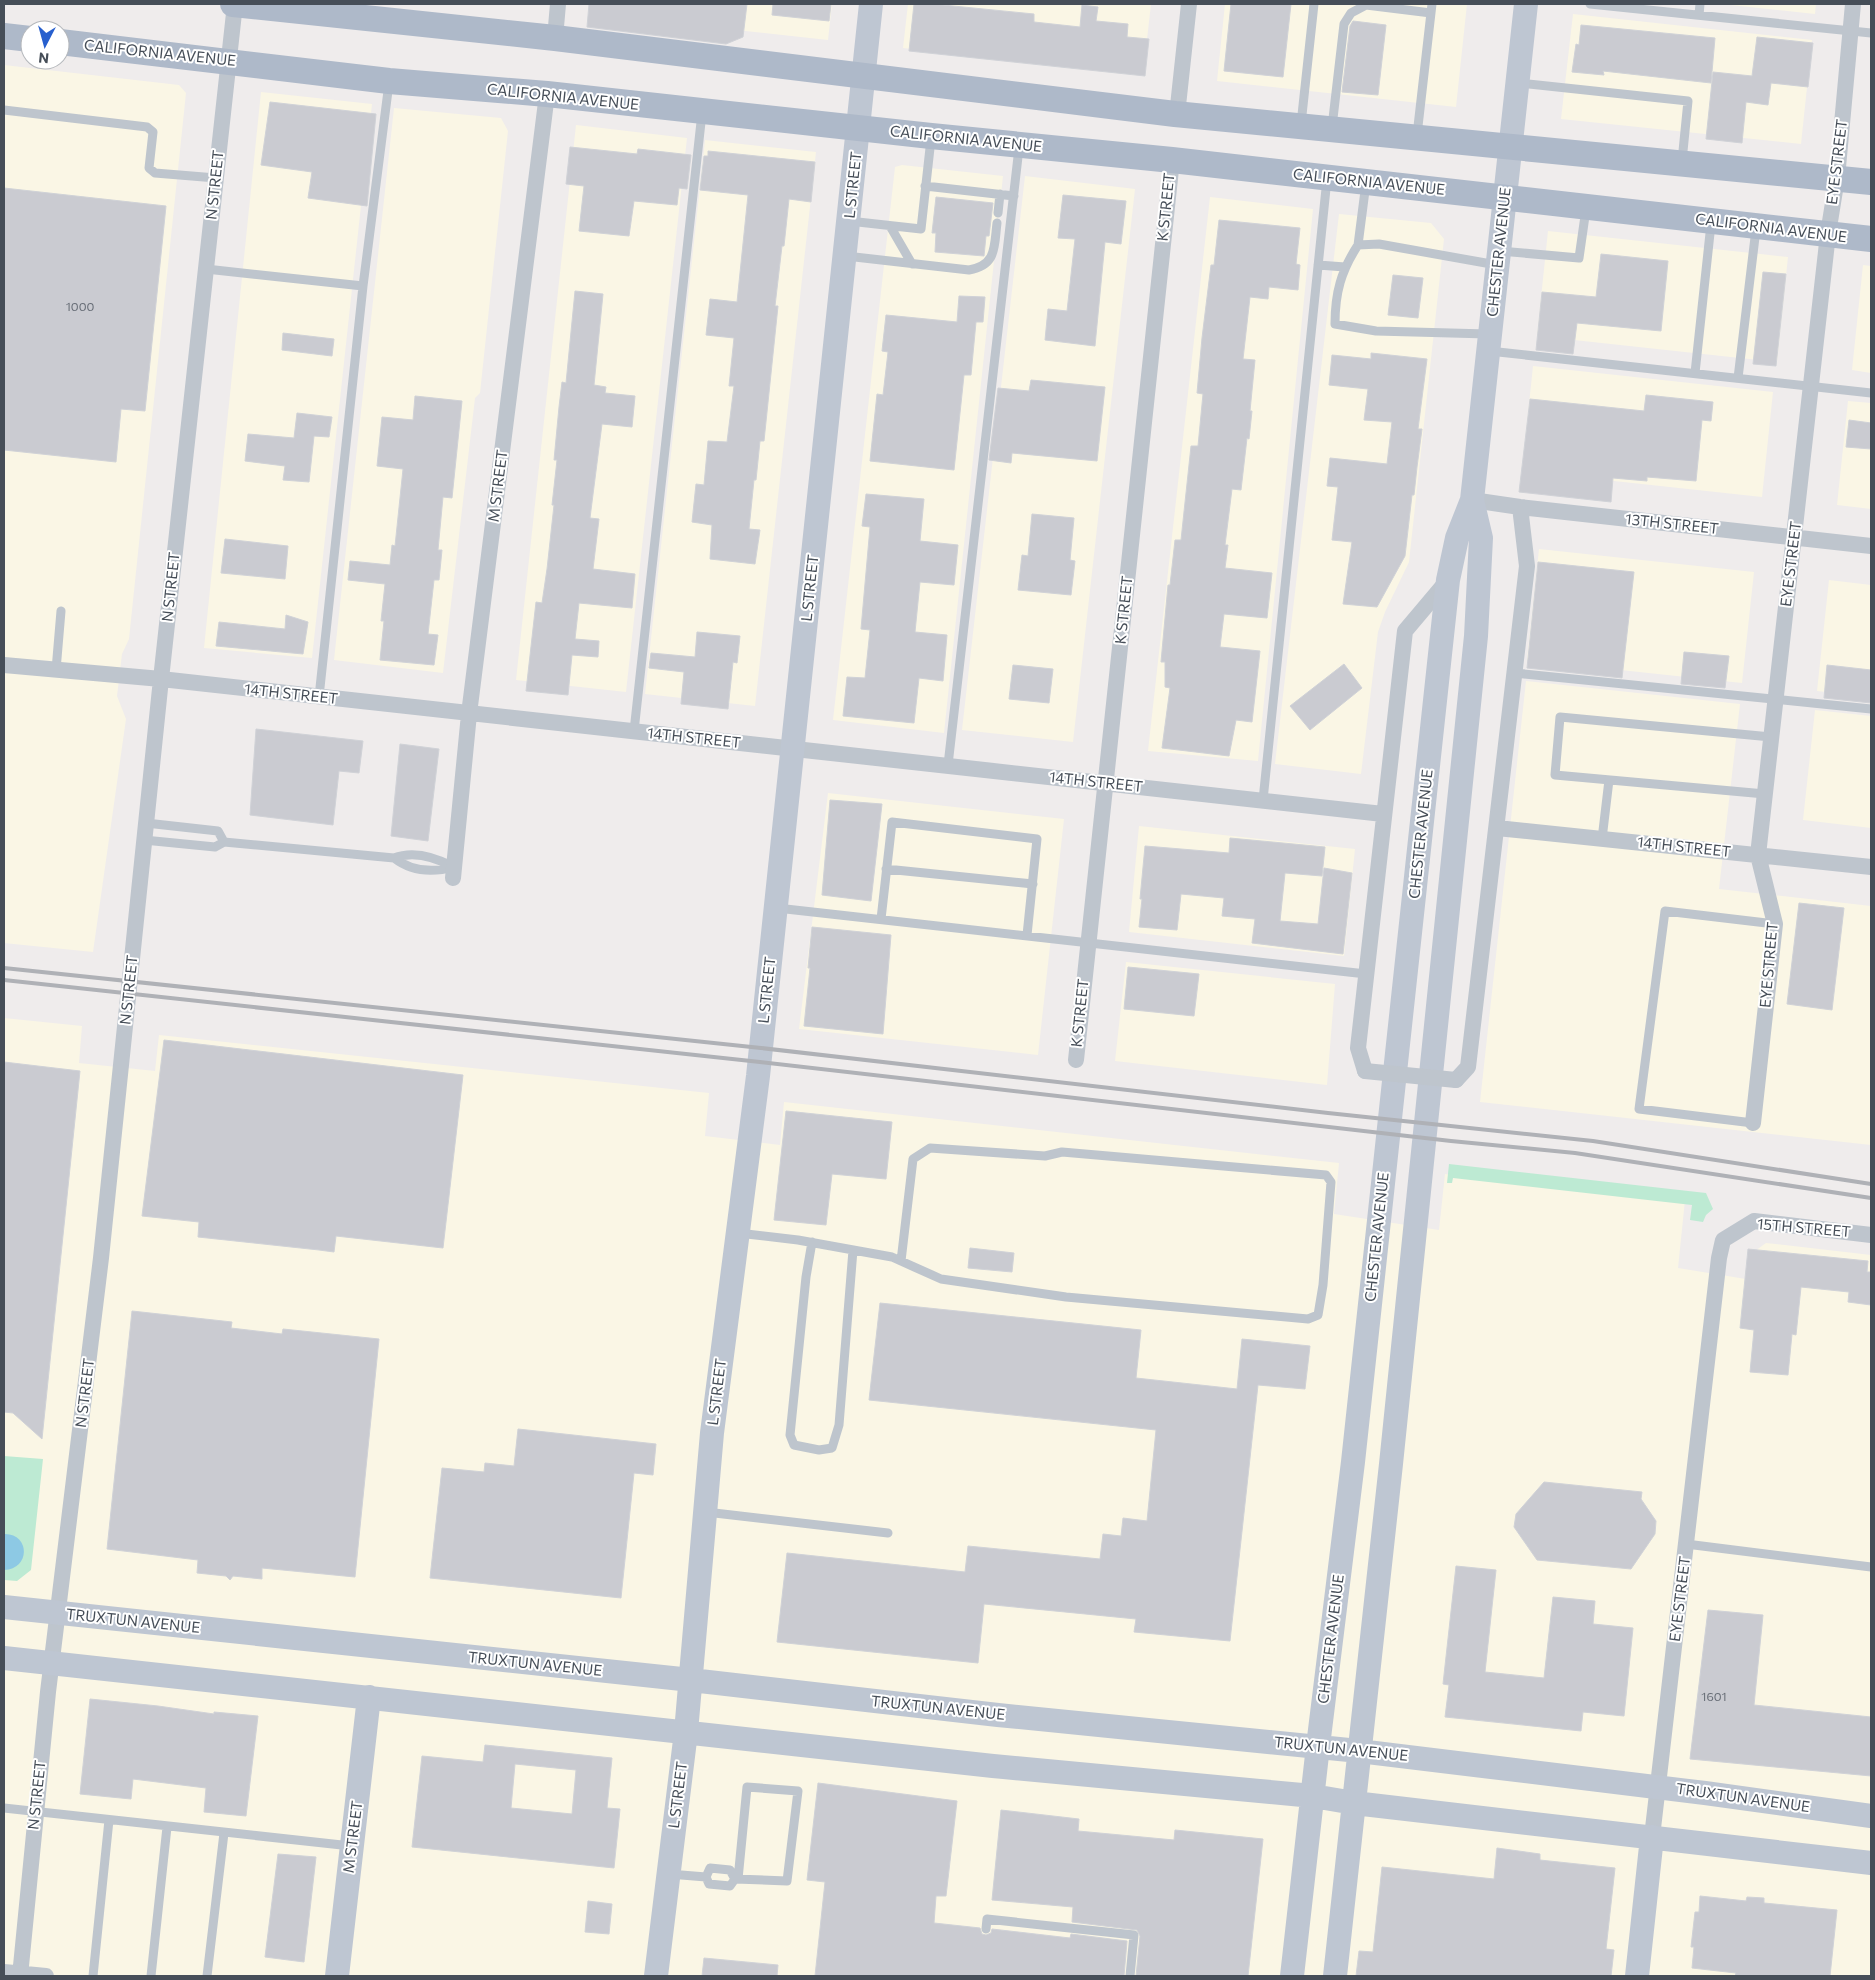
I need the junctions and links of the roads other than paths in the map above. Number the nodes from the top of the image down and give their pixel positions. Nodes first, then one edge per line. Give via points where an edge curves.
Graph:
1 (234, 4) edge
2 (558, 4) edge
3 (871, 4) edge
4 (1189, 4) edge
5 (1314, 4) edge
6 (1526, 4) edge
7 (1590, 4) edge
8 (1700, 4) edge
9 (1853, 4) edge
10 (1431, 8) edge
11 (1699, 15) junction
12 (1851, 31) junction
13 (1871, 34) edge
14 (4, 36) edge
15 (20, 38) edge
16 (555, 38) junction
17 (70, 43) edge
18 (228, 60) junction
19 (865, 76) junction
20 (389, 81) junction
21 (1517, 83) junction
22 (547, 94) junction
23 (4, 110) edge
24 (703, 111) junction
25 (1176, 115) junction
26 (1300, 126) junction
27 (859, 128) junction
28 (1332, 130) junction
29 (931, 136) junction
30 (1417, 138) junction
31 (1020, 145) junction
32 (1511, 147) junction
33 (1172, 160) junction
34 (1681, 163) junction
35 (1328, 177) junction
36 (216, 178) junction
37 (1837, 178) junction
38 (1366, 181) junction
39 (1871, 182) edge
40 (925, 186) junction
41 (1000, 194) junction
42 (1014, 196) junction
43 (1505, 197) junction
44 (1586, 206) junction
45 (998, 213) dead end
46 (849, 221) junction
47 (1712, 221) junction
48 (997, 224) dead end
49 (890, 226) junction
50 (1756, 226) junction
51 (1828, 234) junction
52 (1871, 239) edge
53 (1358, 245) junction
54 (845, 256) junction
55 (1498, 258) junction
56 (912, 264) junction
57 (1318, 265) junction
58 (1345, 267) junction
59 (206, 269) junction
60 (363, 286) junction
61 (1489, 343) junction
62 (1696, 374) junction
63 (1738, 378) junction
64 (1811, 386) junction
65 (1871, 393) edge
66 (1472, 500) junction
67 (1520, 507) junction
68 (1794, 538) junction
69 (1871, 546) edge
70 (1448, 580) junction
71 (62, 611) dead end
72 (4, 665) edge
73 (56, 670) junction
74 (1515, 673) junction
75 (161, 679) junction
76 (319, 697) junction
77 (1776, 700) junction
78 (1871, 709) edge
79 (469, 714) junction
80 (634, 731) junction
81 (1772, 737) junction
82 (793, 749) junction
83 (948, 765) junction
84 (1609, 780) junction
85 (1105, 783) junction
86 (1765, 794) junction
87 (1263, 800) junction
88 (1383, 814) junction
89 (146, 823) junction
90 (1497, 828) junction
91 (1602, 839) junction
92 (144, 840) junction
93 (224, 842) junction
94 (1758, 854) junction
95 (394, 858) junction
96 (1871, 867) edge
97 (886, 869) junction
98 (453, 873) junction
99 (1033, 884) junction
100 (776, 908) junction
101 (881, 919) junction
102 (1775, 924) junction
103 (1026, 935) junction
104 (1088, 942) junction
105 (1366, 974) junction
106 (1076, 1060) dead end
107 (1753, 1123) joint
108 (1738, 1230) joint
109 (738, 1233) junction
110 (1871, 1235) edge
111 (812, 1242) junction
112 (854, 1250) junction
113 (901, 1261) junction
114 (705, 1512) junction
115 (888, 1533) dead end
116 (1686, 1544) junction
117 (1871, 1567) edge
118 (4, 1607) edge
119 (58, 1613) junction
120 (4, 1658) edge
121 (51, 1663) junction
122 (691, 1680) junction
123 (369, 1697) junction
124 (686, 1732) junction
125 (1318, 1746) junction
126 (1359, 1750) junction
127 (1658, 1787) junction
128 (1312, 1796) junction
129 (1354, 1803) junction
130 (4, 1808) edge
131 (35, 1812) junction
132 (1871, 1816) edge
133 (109, 1820) junction
134 (167, 1826) junction
135 (224, 1832) junction
136 (1652, 1837) junction
137 (352, 1846) junction
138 (1871, 1863) edge
139 (669, 1874) junction
140 (706, 1878) junction
141 (737, 1879) junction
142 (986, 1929) dead end
143 (15, 1974) edge
144 (46, 1976) edge
145 (93, 1976) edge
146 (151, 1976) edge
147 (206, 1976) edge
148 (337, 1976) edge
149 (656, 1976) edge
150 (1130, 1976) edge
151 (1292, 1976) edge
152 (1335, 1976) edge
153 (1637, 1976) edge

1 - 16 main road
1 - 18 street, N STREET
2 - 16 street
3 - 19 main road, L STREET
4 - 25 street
5 - 26 lane
6 - 21 main road, CHESTER AVENUE
7 - 11 lane
8 - 11 lane
9 - 12 street, EYE STREET
10 - 28 lane via 1366,5 1350,12 1344,24
10 - 30 lane
11 - 12 lane
12 - 13 lane
12 - 37 street, EYE STREET
14 - 15 main road
16 - 19 main road
17 - 18 main road, CALIFORNIA AVENUE
18 - 20 main road, CALIFORNIA AVENUE
18 - 36 street, N STREET
19 - 25 main road
19 - 27 main road, L STREET
20 - 22 main road, CALIFORNIA AVENUE
20 - 60 lane
21 - 32 main road, CHESTER AVENUE
21 - 34 lane via 1688,101
22 - 24 main road, CALIFORNIA AVENUE
22 - 79 street, M STREET
23 - 36 lane via 147,127 153,132 149,168 155,173
24 - 27 main road, CALIFORNIA AVENUE
24 - 80 lane
25 - 26 main road
26 - 28 main road
27 - 29 main road, CALIFORNIA AVENUE
27 - 46 main road, L STREET
28 - 30 main road
29 - 31 main road, CALIFORNIA AVENUE
29 - 40 lane
30 - 32 main road
31 - 33 main road, CALIFORNIA AVENUE
31 - 42 lane
32 - 34 main road
32 - 43 main road, CHESTER AVENUE
33 - 35 main road, CALIFORNIA AVENUE
33 - 85 street, K STREET
34 - 37 main road
35 - 38 main road, CALIFORNIA AVENUE
35 - 57 lane
36 - 59 street, N STREET
37 - 39 main road
37 - 51 street, EYE STREET
38 - 43 main road, CALIFORNIA AVENUE
38 - 53 lane
40 - 41 lane
40 - 49 lane via 920,229
41 - 42 lane
41 - 45 lane
42 - 83 lane
43 - 44 main road, CALIFORNIA AVENUE
43 - 55 main road, CHESTER AVENUE
44 - 47 main road, CALIFORNIA AVENUE
44 - 55 lane via 1579,258
46 - 49 lane
46 - 54 main road, L STREET
47 - 50 main road, CALIFORNIA AVENUE
47 - 62 lane
48 - 56 lane via 993,254 980,268 969,270
49 - 56 lane
50 - 51 main road, CALIFORNIA AVENUE
50 - 63 lane
51 - 52 main road, CALIFORNIA AVENUE
51 - 64 street, EYE STREET
53 - 55 lane via 1379,244
53 - 58 lane
54 - 56 lane
54 - 82 main road, L STREET
55 - 61 main road, CHESTER AVENUE
57 - 58 lane
57 - 87 lane
58 - 61 lane via 1335,300 1334,324
59 - 60 lane
59 - 75 street, N STREET
60 - 76 lane
61 - 62 lane
61 - 66 main road, CHESTER AVENUE
62 - 63 lane
63 - 64 lane
64 - 65 lane
64 - 68 street, EYE STREET
66 - 67 street, 13TH STREET
66 - 70 main road, CHESTER AVENUE via 1457,538
66 - 126 main road, CHESTER AVENUE via 1481,538 1476,636
67 - 68 street, 13TH STREET
67 - 74 street via 1527,566
68 - 69 street, 13TH STREET
68 - 77 street, EYE STREET
70 - 88 street via 1405,631
70 - 125 main road, CHESTER AVENUE via 1355,1442
71 - 73 lane
72 - 73 street, 14TH STREET
73 - 75 street, 14TH STREET
74 - 77 lane
74 - 90 street
75 - 76 street, 14TH STREET
75 - 89 street, N STREET
76 - 79 street, 14TH STREET
77 - 78 lane
77 - 81 street, EYE STREET
79 - 80 street, 14TH STREET
79 - 98 street, M STREET
80 - 82 street, 14TH STREET
81 - 84 lane via 1560,717 1555,775
81 - 86 street, EYE STREET
82 - 83 street, 14TH STREET
82 - 100 main road, L STREET
83 - 85 street, 14TH STREET
84 - 86 lane
84 - 91 lane
85 - 87 street, 14TH STREET
85 - 104 street, K STREET
86 - 94 street, EYE STREET
87 - 88 street, 14TH STREET
88 - 105 street
89 - 92 street, N STREET
89 - 93 lane via 218,831
90 - 91 street, 14TH STREET
90 - 105 street, bridge via 1468,1067 1456,1080 1365,1071 1358,1048
91 - 94 street, 14TH STREET
92 - 93 lane via 215,847
92 - 119 street, N STREET via 102,1248
93 - 95 lane
94 - 96 street, 14TH STREET
94 - 102 street, EYE STREET
95 - 98 lane via 406,867
95 - 98 lane via 405,854 437,858
97 - 99 lane
97 - 99 lane via 892,822 1037,839
97 - 101 lane
99 - 103 lane
100 - 101 lane
100 - 109 main road, L STREET
101 - 103 lane
102 - 107 street, EYE STREET
102 - 107 lane via 1665,911 1640,1109
103 - 104 lane
104 - 105 lane
104 - 106 street, K STREET
108 - 110 street, 15TH STREET via 1754,1221
108 - 116 street, EYE STREET via 1723,1240 1719,1258
109 - 111 lane
109 - 114 main road, L STREET
111 - 112 lane
111 - 112 lane via 790,1435 794,1445 819,1450 832,1448 839,1425
112 - 113 lane
113 - 113 lane via 941,1279 1066,1297 1308,1319 1318,1315 1323,1285 1330,1182 1326,1175 1253,1168 1062,1152 1045,1156 930,1148 913,1159
114 - 115 lane
114 - 122 main road, L STREET
116 - 117 lane
116 - 127 street, EYE STREET
118 - 119 main road, TRUXTUN AVENUE
119 - 121 street, N STREET
119 - 122 main road, TRUXTUN AVENUE
120 - 121 main road
121 - 123 main road
121 - 131 street, N STREET
122 - 124 main road, L STREET
122 - 125 main road, TRUXTUN AVENUE via 998,1715
123 - 124 main road
123 - 137 main road, M STREET
124 - 128 main road
124 - 139 main road, L STREET
125 - 126 main road, TRUXTUN AVENUE
125 - 128 main road, CHESTER AVENUE
126 - 127 main road, TRUXTUN AVENUE
126 - 129 main road, CHESTER AVENUE
127 - 132 main road, TRUXTUN AVENUE
127 - 136 street, EYE STREET
128 - 129 main road
128 - 151 main road, CHESTER AVENUE
129 - 136 main road
129 - 152 main road, CHESTER AVENUE
130 - 131 lane
131 - 133 lane
131 - 143 street, N STREET via 24,1943
133 - 134 lane
133 - 145 lane
134 - 135 lane
134 - 146 lane
135 - 137 lane
135 - 147 lane
136 - 138 main road
136 - 153 main road, EYE STREET
137 - 148 main road, M STREET
139 - 140 lane
139 - 149 main road, L STREET
140 - 141 lane via 709,1884 730,1886
140 - 141 lane via 710,1868 730,1870
141 - 141 lane via 747,1787 798,1792 787,1881
142 - 150 lane via 987,1919 1134,1936
143 - 144 street

